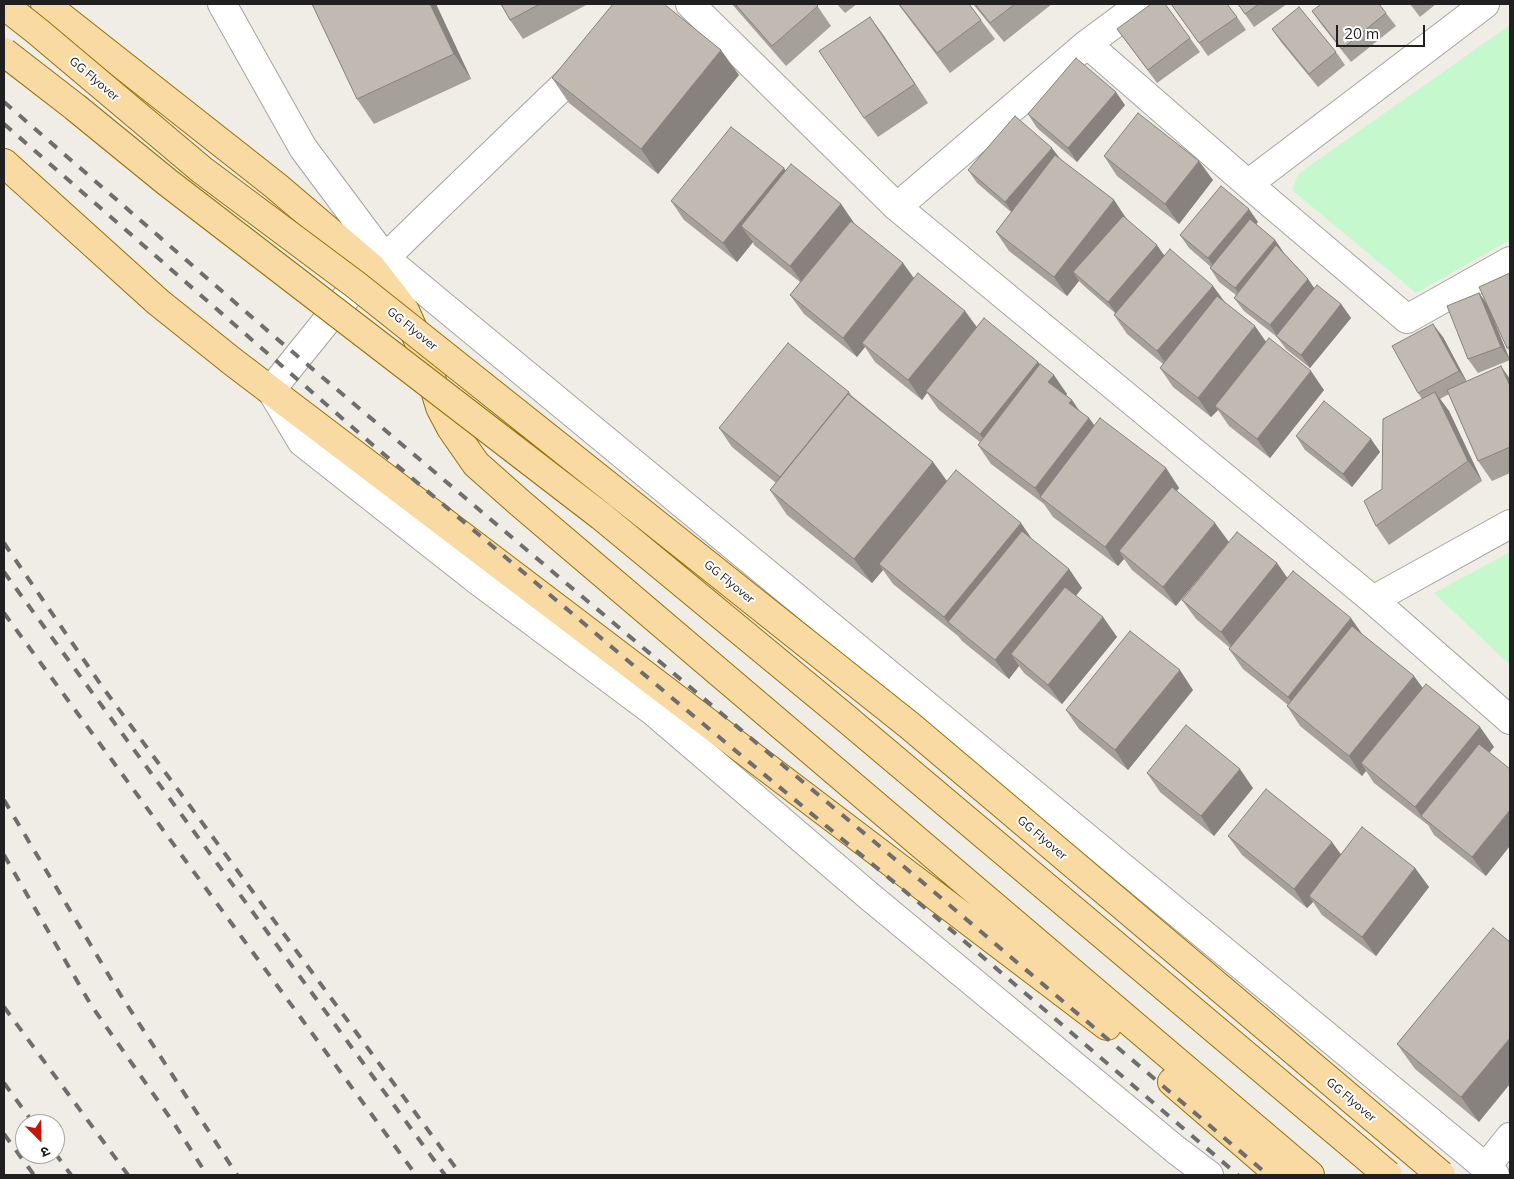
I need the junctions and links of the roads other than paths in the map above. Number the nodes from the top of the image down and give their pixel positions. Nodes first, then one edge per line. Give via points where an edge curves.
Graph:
1 (45, 4) edge
2 (222, 4) edge
3 (690, 4) edge
4 (1141, 4) edge
5 (1485, 4) edge
6 (4, 5) edge
7 (1087, 44) junction
8 (605, 45) edge
9 (4, 52) edge
10 (4, 163) edge
11 (1248, 184) junction
12 (897, 207) junction
13 (1510, 261) edge
14 (378, 263) junction
15 (271, 390) junction
16 (1510, 524) edge
17 (1373, 600) junction
18 (1510, 720) edge
19 (1510, 1137) edge
20 (1490, 1171) edge
21 (1270, 1172) edge
22 (1209, 1175) edge
23 (1310, 1175) edge
24 (1388, 1175) edge
25 (1441, 1175) edge

1 - 14 main road
2 - 14 street via 303,148
3 - 12 street
4 - 7 street
5 - 11 street
6 - 25 main road, GG Flyover, bridge via 202,170 356,285 909,725
7 - 11 street
7 - 12 street
8 - 14 street
9 - 24 main road, bridge via 182,194 601,516 850,721
10 - 15 main road via 158,302
11 - 13 street via 1407,319
12 - 17 street
14 - 15 street
14 - 20 street
14 - 23 main road via 423,351 440,407 476,464
15 - 21 main road via 1097,1017
15 - 22 street via 302,442 477,580 654,712 877,902
16 - 17 street
17 - 18 street
19 - 20 street

